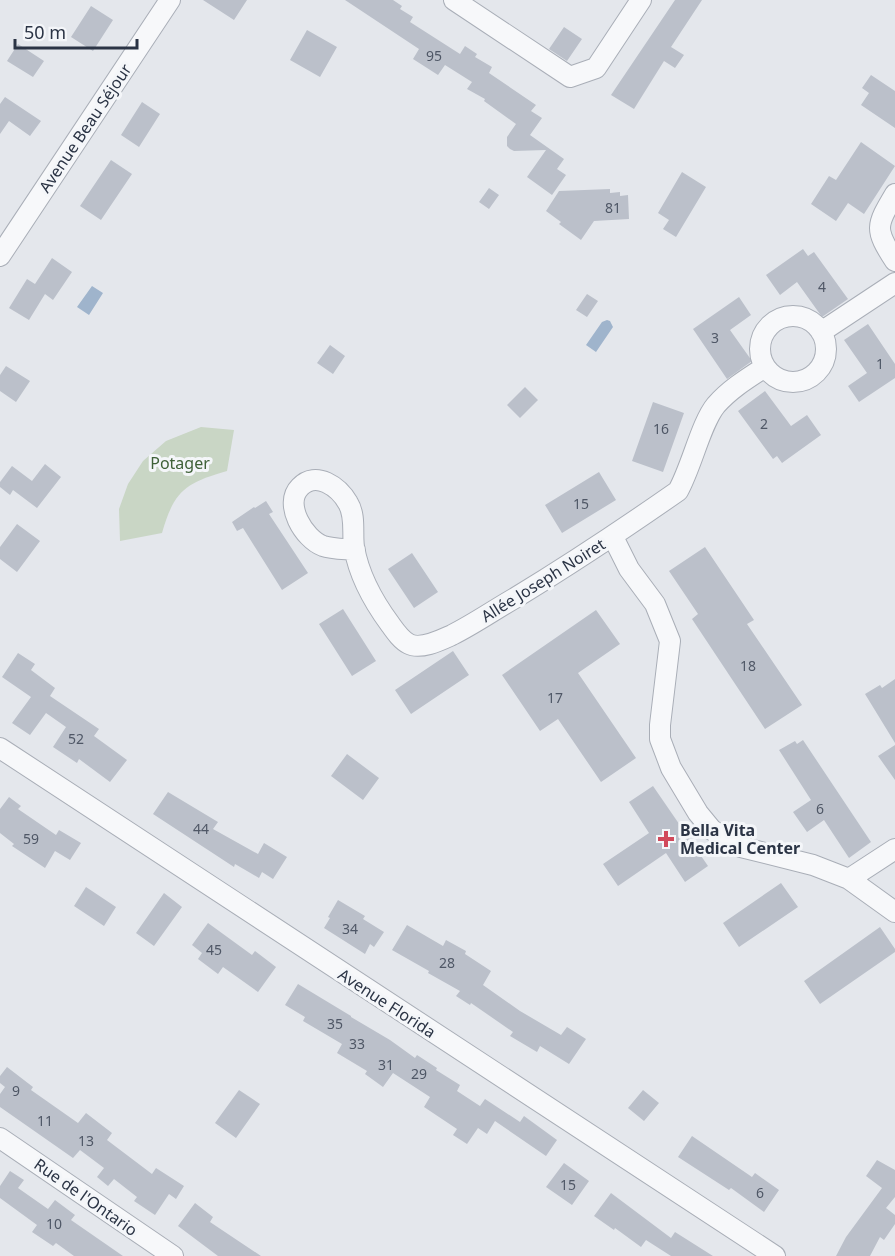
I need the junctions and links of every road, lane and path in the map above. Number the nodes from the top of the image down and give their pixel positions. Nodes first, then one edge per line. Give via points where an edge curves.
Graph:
1 (170, 0) edge
2 (454, 0) edge
3 (641, 0) edge
4 (895, 194) edge
5 (0, 256) edge
6 (895, 261) edge
7 (895, 283) edge
8 (821, 332) junction
9 (765, 367) junction
10 (613, 537) junction
11 (355, 550) dead end
12 (0, 748) edge
13 (895, 849) edge
14 (849, 879) junction
15 (895, 912) edge
16 (0, 1138) edge
17 (173, 1256) edge
18 (775, 1256) edge

1 - 5 street, Avenue Beau Séjour
2 - 3 street via 570,77 596,68
4 - 6 street via 880,220 879,232
7 - 8 street
8 - 9 street via 827,349 822,365 811,377 795,382 778,378
8 - 9 street via 802,316 776,320 760,341
9 - 10 street, Allée Joseph Noiret via 715,406 678,491
10 - 11 street, Allée Joseph Noiret via 452,635 417,645 409,644 399,635 381,612 367,588
10 - 14 street via 628,569 655,604 670,641 660,739 671,768 698,813 712,830 741,847 813,865
12 - 18 street, Avenue Florida
13 - 14 street
14 - 15 street
16 - 17 street, Rue de l'Ontario

